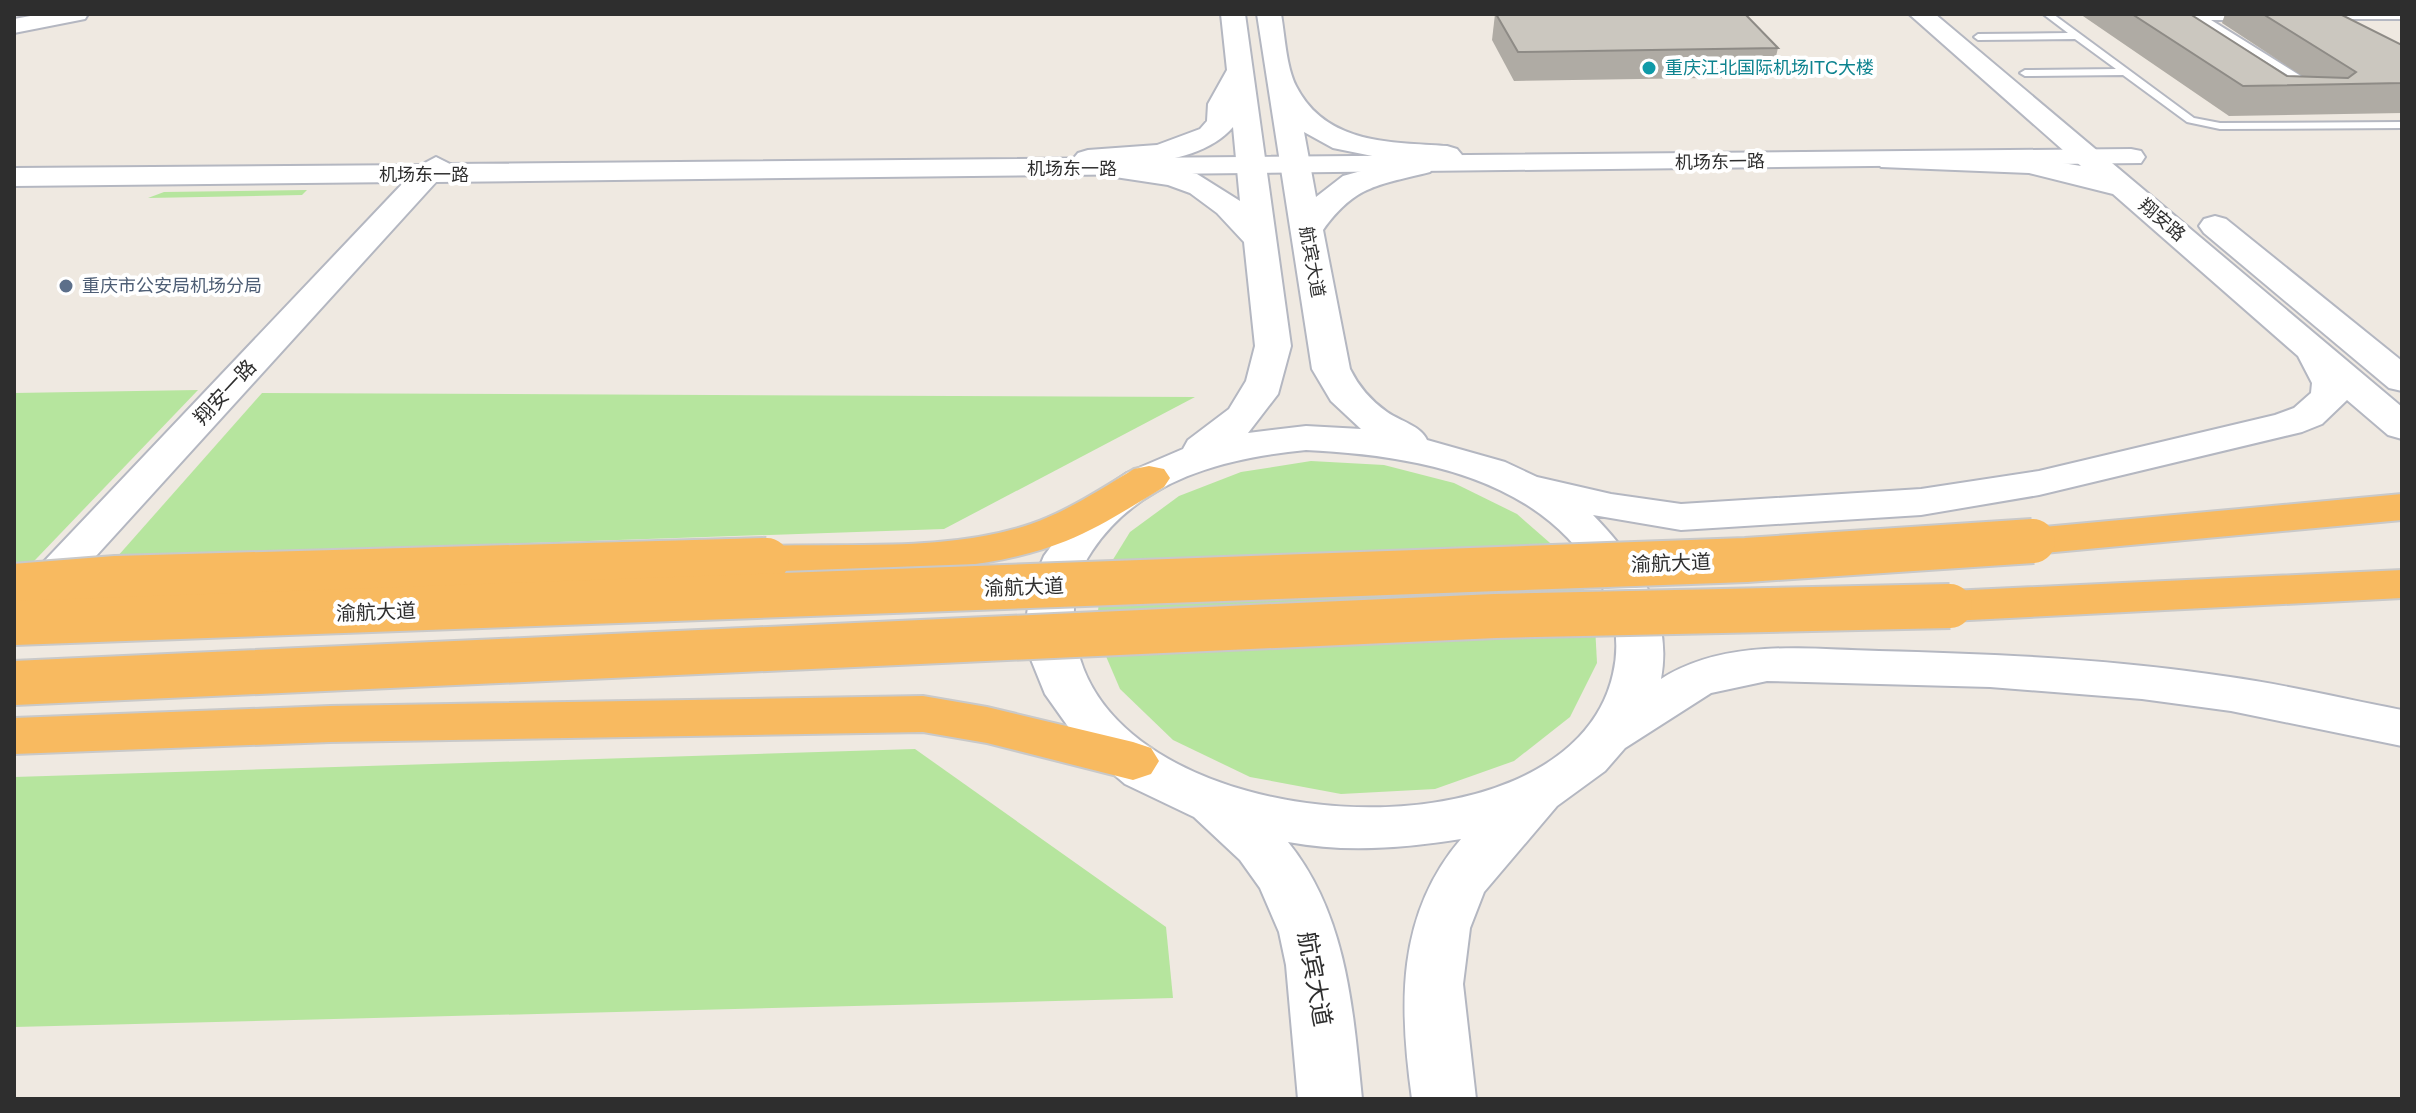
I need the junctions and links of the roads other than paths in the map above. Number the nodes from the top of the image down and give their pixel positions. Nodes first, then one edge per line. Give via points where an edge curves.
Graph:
1 (41, 14) edge
2 (77, 14) edge
3 (1921, 14) edge
4 (2047, 14) edge
5 (2340, 15) edge
6 (2402, 16) edge
7 (2201, 17) junction
8 (2254, 17) dead end
9 (2165, 18) edge
10 (14, 19) edge
11 (1254, 19) edge
12 (1965, 24) edge
13 (14, 26) edge
14 (2366, 29) edge
15 (2074, 36) junction
16 (1239, 69) junction
17 (2123, 72) junction
18 (2010, 76) junction
19 (1280, 83) junction
20 (2328, 96) edge
21 (2402, 125) edge
22 (1972, 152) junction
23 (2127, 154) junction
24 (2086, 155) junction
25 (1436, 160) junction
26 (1891, 161) junction
27 (1249, 162) junction
28 (1294, 162) junction
29 (1094, 164) junction
30 (14, 170) edge
31 (431, 170) junction
32 (14, 177) edge
33 (2175, 205) junction
34 (1306, 230) junction
35 (1258, 238) junction
36 (2287, 285) junction
37 (2402, 343) edge
38 (2310, 345) junction
39 (2402, 380) edge
40 (2402, 427) edge
41 (1455, 458) junction
42 (1163, 471) junction
43 (2402, 507) edge
44 (2402, 531) edge
45 (2033, 541) junction
46 (2402, 584) edge
47 (14, 586) edge
48 (1950, 606) junction
49 (2402, 612) edge
50 (14, 621) edge
51 (14, 683) edge
52 (2402, 728) edge
53 (14, 736) edge
54 (1606, 739) junction
55 (1133, 761) junction
56 (1553, 784) junction
57 (1206, 801) junction
58 (1330, 1099) edge
59 (1444, 1099) edge

1 - 10 street
2 - 13 street
3 - 18 main road, 翔安路
4 - 15 lane
5 - 6 lane
5 - 14 lane
7 - 8 lane
7 - 9 lane
7 - 20 lane
11 - 16 main road, 航宾大道
11 - 19 main road, 航宾大道
12 - 15 lane
12 - 18 main road, 翔安路
15 - 17 lane
16 - 27 main road, 航宾大道
16 - 29 main road via 1222,104 1221,123 1210,135 1161,153
17 - 18 lane
17 - 21 lane via 2179,113 2204,124
18 - 22 main road via 2009,101 2034,124 2038,135 2012,147
18 - 23 main road, 翔安路
18 - 24 main road, 翔安路
19 - 25 main road via 1305,119 1327,136
19 - 28 main road, 航宾大道
22 - 24 street, 机场东一路
22 - 25 street, 机场东一路
23 - 24 street, 机场东一路
23 - 33 main road, 翔安路
24 - 26 street, 机场东一路
24 - 33 main road, 翔安路
25 - 26 street, 机场东一路
25 - 28 street, 机场东一路
25 - 34 main road via 1341,188
26 - 33 main road via 2065,169
27 - 28 street, 机场东一路
27 - 29 street, 机场东一路
27 - 35 main road, 航宾大道
28 - 34 main road, 航宾大道
29 - 31 street, 机场东一路
29 - 35 main road via 1158,172 1200,184 1226,200
30 - 31 street, 机场东一路
31 - 32 street, 机场东一路
31 - 50 street, 翔安一路
33 - 36 main road, 翔安路
33 - 38 main road, 翔安路
34 - 41 main road, 航宾大道 via 1338,387 1369,418
35 - 42 main road, 航宾大道 via 1273,346 1263,393 1247,415
36 - 37 main road
36 - 39 main road, 翔安路
38 - 40 main road, 翔安路
38 - 41 main road via 2331,383 2330,397 2308,416 1983,494 1681,517 1593,502
41 - 42 main road via 1375,441 1306,438 1239,446
41 - 54 main road via 1528,489 1577,525 1626,587 1635,610 1640,659 1635,686
42 - 47 highway, bridge via 1034,538 954,551 116,578
42 - 55 main road, 航宾大道 via 1100,511 1062,560 1051,592 1055,661 1071,696 1097,730
43 - 45 highway
44 - 45 highway
45 - 50 highway, 渝航大道, bridge via 1746,560
46 - 48 highway
48 - 49 highway
48 - 51 highway, bridge via 1495,616
52 - 54 main road via 2142,682 1990,670 1767,665 1694,681
53 - 55 highway via 330,724 923,714
54 - 56 main road
55 - 57 main road, 航宾大道
56 - 57 main road via 1478,816 1389,830 1294,825
56 - 59 main road via 1492,841 1463,877 1443,922 1433,970 1432,1025
57 - 58 main road, 航宾大道 via 1259,845 1285,879 1306,924 1319,979

